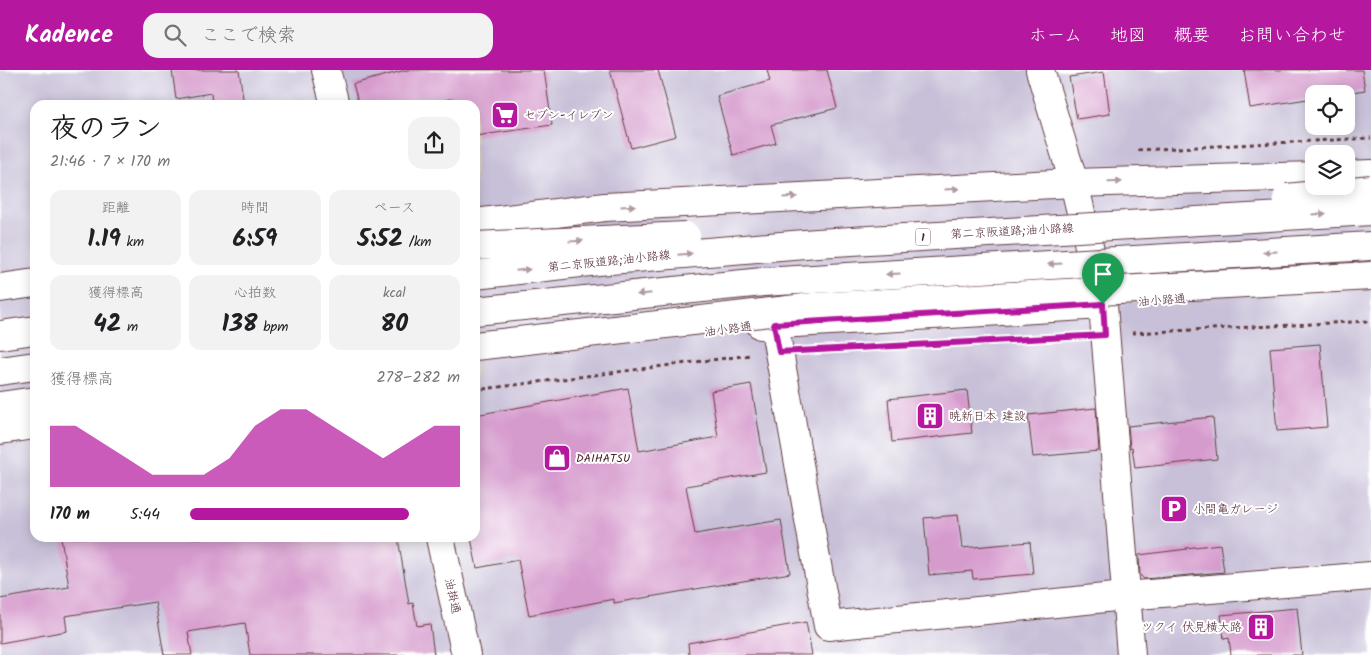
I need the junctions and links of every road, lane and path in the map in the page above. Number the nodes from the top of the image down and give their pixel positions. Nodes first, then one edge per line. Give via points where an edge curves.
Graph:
1 (326, 70) edge
2 (1040, 70) edge
3 (334, 100) edge
4 (1371, 174) edge
5 (1355, 175) edge
6 (1305, 176) edge
7 (1074, 183) junction
8 (1371, 189) edge
9 (1371, 210) edge
10 (480, 222) edge
11 (480, 246) edge
12 (1371, 246) edge
13 (480, 274) edge
14 (1371, 276) edge
15 (30, 284) edge
16 (1371, 284) edge
17 (0, 288) edge
18 (30, 293) edge
19 (0, 297) edge
20 (1103, 304) junction
21 (480, 310) edge
22 (1371, 321) edge
23 (774, 324) junction
24 (30, 331) edge
25 (0, 335) edge
26 (1105, 335) junction
27 (480, 345) edge
28 (779, 352) junction
29 (480, 357) edge
30 (30, 367) edge
31 (0, 371) edge
32 (480, 389) edge
33 (30, 402) edge
34 (0, 406) edge
35 (30, 426) edge
36 (0, 430) edge
37 (441, 542) edge
38 (1371, 576) edge
39 (1125, 596) junction
40 (466, 655) edge
41 (1131, 655) edge

1 - 3 main road
2 - 7 main road
4 - 5 main road
7 -> 6 main road
10 -> 7 main road via 605,207
7 - 20 main road
11 -> 8 main road, bridge via 1226,205
13 -> 9 main road, 第二京阪道路;油小路線 / 1, bridge via 817,243
12 -> 21 main road, bridge via 763,282
14 - 27 main road, bridge via 814,307
15 - 17 main road
16 - 20 main road, 油小路通
18 - 19 main road
20 - 23 main road, 油小路通
20 - 26 main road
22 - 26 path
23 - 28 main road
23 - 29 main road, 油小路通
24 - 25 main road
26 - 39 main road
28 - 32 path
28 - 39 main road via 828,626
30 - 31 main road
33 - 34 main road
35 - 36 main road
37 - 40 main road, 油掛通
38 - 39 main road
39 - 41 main road

